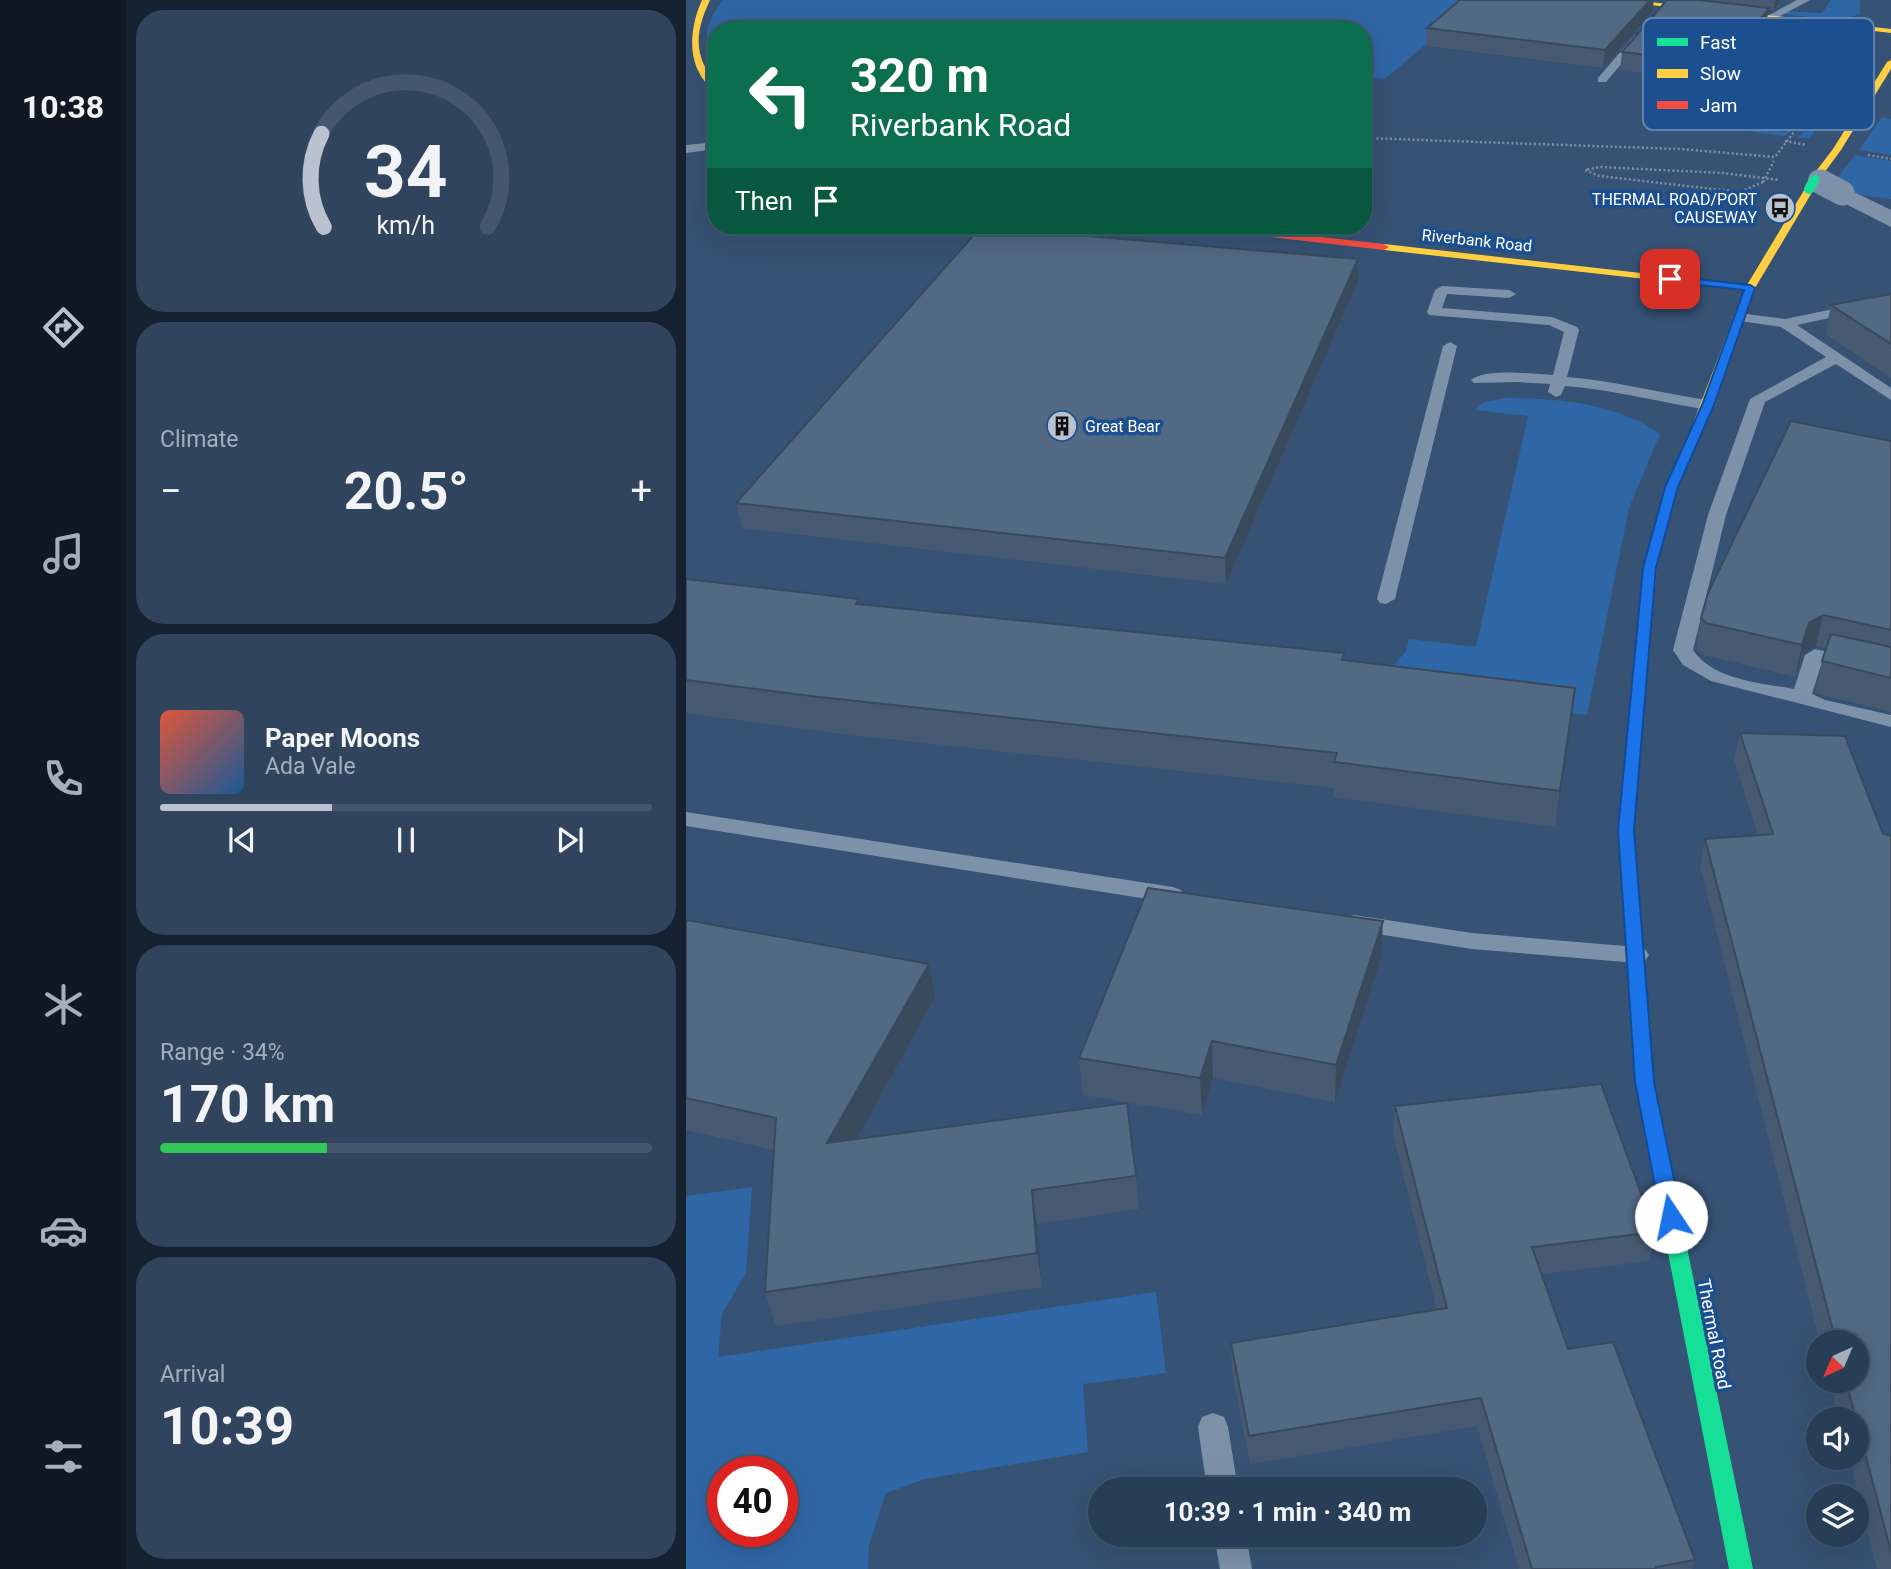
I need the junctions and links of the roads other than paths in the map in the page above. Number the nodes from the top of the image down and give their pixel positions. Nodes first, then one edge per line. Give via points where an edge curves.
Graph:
1 (706, 0) edge
2 (1612, 0) edge
3 (1805, 0) edge
4 (1769, 18) joint
5 (1643, 32) edge
6 (1891, 62) edge
7 (707, 80) edge
8 (1602, 80) dead end
9 (1874, 90) edge
10 (1849, 130) edge
11 (707, 146) edge
12 (686, 149) edge
13 (1816, 179) junction
14 (1891, 220) edge
15 (1279, 235) edge
16 (1750, 288) junction
17 (1509, 294) dead end
18 (1843, 311) edge
19 (1739, 317) junction
20 (1785, 323) junction
21 (1450, 346) dead end
22 (1836, 358) junction
23 (1461, 379) junction
24 (1557, 386) junction
25 (1891, 395) edge
26 (1708, 405) junction
27 (1386, 599) dead end
28 (1891, 671) edge
29 (1801, 696) junction
30 (1891, 721) edge
31 (686, 819) edge
32 (1195, 898) edge
33 (1328, 919) edge
34 (1637, 955) junction
35 (1213, 1427) dead end
36 (1221, 1477) edge
37 (1232, 1547) edge
38 (1236, 1569) edge
39 (1741, 1569) edge

1 - 7 street via 695,18 690,42
2 - 4 street via 1661,12
3 - 4 lane
5 - 8 lane
6 - 9 street, Thermal Road
10 - 13 street, Thermal Road
11 - 12 lane
13 - 14 street, bridge
13 - 16 street, Thermal Road
15 - 16 street, Riverbank Road
16 - 19 street, Thermal Road
17 - 24 lane via 1442,290 1434,312 1552,321 1569,327 1572,330
18 - 20 lane
19 - 20 lane
19 - 26 street, Thermal Road
20 - 22 lane
21 - 23 lane
22 - 25 lane
22 - 29 lane via 1758,399 1717,516 1684,650 1686,658 1698,667 1730,681
23 - 24 lane via 1514,389
23 - 27 lane
24 - 26 lane via 1623,398 1647,396
26 - 34 street, Thermal Road via 1672,487 1650,568 1626,830
28 - 29 lane via 1815,655
29 - 30 lane
31 - 32 lane
33 - 34 lane via 1472,941
34 - 39 street, Thermal Road via 1644,1082
35 - 36 lane
37 - 38 lane

